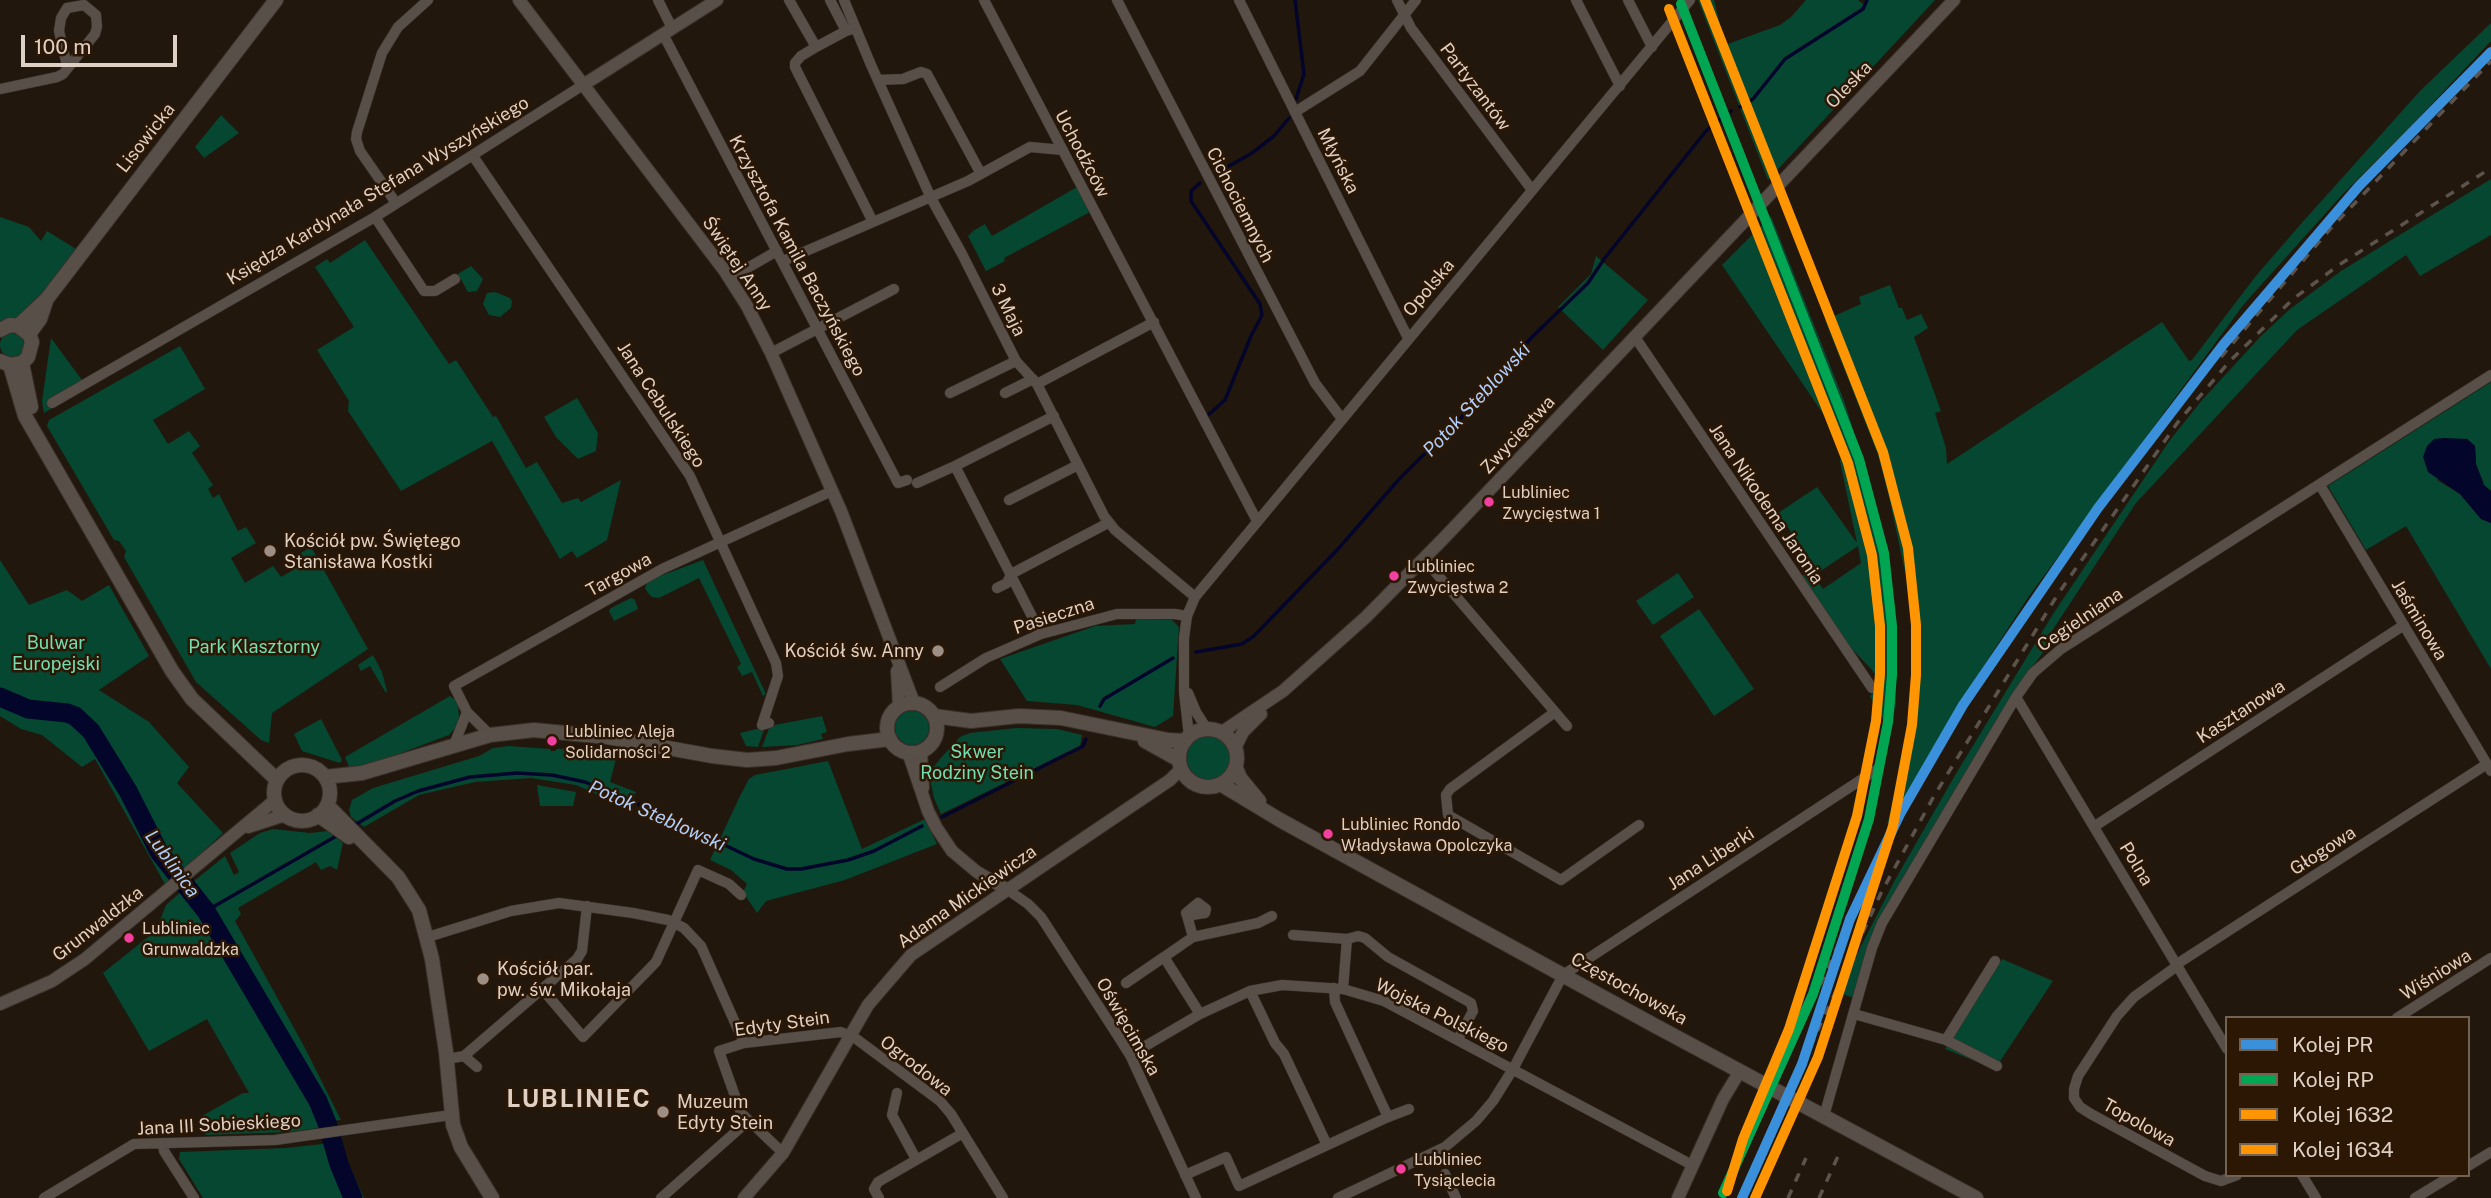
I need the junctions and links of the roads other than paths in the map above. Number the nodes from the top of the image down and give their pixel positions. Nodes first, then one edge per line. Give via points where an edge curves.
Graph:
1 (276, 0) edge
2 (428, 0) edge
3 (519, 0) edge
4 (658, 0) edge
5 (717, 0) edge
6 (789, 0) edge
7 (830, 0) edge
8 (844, 0) edge
9 (984, 0) edge
10 (1116, 0) edge
11 (1239, 0) edge
12 (1397, 0) edge
13 (1416, 0) edge
14 (1576, 0) edge
15 (1628, 0) edge
16 (1690, 0) edge
17 (1954, 0) edge
18 (1404, 15) junction
19 (851, 29) junction
20 (668, 31) junction
21 (816, 47) junction
22 (1652, 47) junction
23 (67, 66) junction
24 (878, 80) junction
25 (583, 85) junction
26 (1620, 86) junction
27 (0, 89) edge
28 (1295, 112) junction
29 (1063, 150) junction
30 (473, 156) junction
31 (981, 174) junction
32 (1532, 190) junction
33 (1769, 194) joint
34 (931, 198) junction
35 (396, 203) junction
36 (374, 217) junction
37 (873, 222) junction
38 (777, 251) junction
39 (783, 261) junction
40 (730, 278) junction
41 (456, 279) dead end
42 (894, 289) dead end
43 (1154, 322) junction
44 (818, 328) junction
45 (10, 329) edge
46 (1635, 337) junction
47 (1408, 338) junction
48 (771, 353) junction
49 (1016, 361) junction
50 (7, 363) edge
51 (2491, 375) edge
52 (1035, 381) junction
53 (950, 393) dead end
54 (1005, 393) dead end
55 (52, 403) dead end
56 (1054, 416) junction
57 (1342, 419) junction
58 (1078, 465) junction
59 (955, 466) junction
60 (2320, 485) junction
61 (832, 491) junction
62 (1009, 500) dead end
63 (1257, 520) junction
64 (1108, 523) junction
65 (720, 544) junction
66 (1424, 559) junction
67 (1011, 574) junction
68 (997, 588) dead end
69 (1195, 597) junction
70 (1187, 616) junction
71 (2404, 625) junction
72 (1041, 634) junction
73 (897, 660) junction
74 (1185, 681) junction
75 (940, 687) dead end
76 (1871, 688) dead end
77 (1283, 691) junction
78 (2016, 697) junction
79 (914, 703) junction
80 (899, 707) junction
81 (467, 712) junction
82 (1555, 712) junction
83 (934, 716) junction
84 (971, 720) junction
85 (769, 723) dead end
86 (1567, 726) dead end
87 (1119, 729) junction
88 (1207, 729) junction
89 (889, 732) junction
90 (1222, 732) junction
91 (936, 733) junction
92 (490, 736) junction
93 (1187, 739) junction
94 (454, 745) junction
95 (1236, 748) junction
96 (915, 752) junction
97 (1180, 764) junction
98 (1236, 768) junction
99 (2489, 768) edge
100 (1877, 770) dead end
101 (282, 775) junction
102 (328, 783) junction
103 (1222, 785) junction
104 (275, 800) junction
105 (323, 810) junction
106 (1267, 811) junction
107 (285, 815) junction
108 (1639, 825) dead end
109 (2095, 826) junction
110 (241, 829) junction
111 (1007, 890) junction
112 (741, 895) dead end
113 (587, 906) junction
114 (1272, 916) dead end
115 (1188, 919) dead end
116 (674, 923) junction
117 (1293, 935) dead end
118 (428, 937) junction
119 (1193, 937) junction
120 (1347, 939) junction
121 (1164, 957) junction
122 (2491, 958) edge
123 (1995, 961) dead end
124 (2177, 965) junction
125 (1563, 975) junction
126 (1126, 983) dead end
127 (1338, 989) junction
128 (543, 990) junction
129 (1250, 991) junction
130 (0, 1004) edge
131 (1200, 1014) junction
132 (1854, 1014) junction
133 (2400, 1016) edge
134 (849, 1035) junction
135 (1458, 1039) junction
136 (1946, 1041) junction
137 (744, 1043) junction
138 (2225, 1046) edge
139 (1129, 1055) junction
140 (464, 1056) junction
141 (447, 1059) junction
142 (1997, 1066) dead end
143 (477, 1067) dead end
144 (1513, 1069) junction
145 (1740, 1070) junction
146 (897, 1093) dead end
147 (1409, 1109) dead end
148 (1824, 1116) junction
149 (1388, 1117) junction
150 (452, 1120) junction
151 (748, 1121) junction
152 (963, 1133) junction
153 (163, 1143) junction
154 (1327, 1145) junction
155 (2491, 1152) edge
156 (783, 1153) junction
157 (916, 1159) junction
158 (2470, 1165) edge
159 (1692, 1166) junction
160 (1445, 1174) dead end
161 (1185, 1175) junction
162 (2232, 1177) edge
163 (2303, 1177) edge
164 (2450, 1177) edge
165 (747, 1197) edge
166 (44, 1198) edge
167 (194, 1198) edge
168 (492, 1198) edge
169 (660, 1198) edge
170 (879, 1198) edge
171 (1003, 1198) edge
172 (1196, 1198) edge
173 (1338, 1198) edge
174 (1455, 1198) edge
175 (1678, 1198) edge
176 (1976, 1198) edge
177 (2316, 1198) edge
178 (2415, 1198) edge

1 - 45 main road, Lisowicka via 46,300 40,318
2 - 35 street via 398,27 382,52 357,132 360,151
3 - 25 street, Świętej Anny
4 - 20 street, Krzysztofa Kamila Baczyńskiego
5 - 20 street, Księdza Kardynała Stefana Wyszyńskiego
6 - 21 street
7 - 19 street
8 - 19 street, 3 Maja
9 - 29 street, Uchodźców
10 - 57 street, Cichociemnych via 1315,383
11 - 28 street, Młyńska
12 - 18 street, Partyzantów
13 - 18 street
14 - 26 street
15 - 22 street
16 - 22 street, Opolska
17 - 33 street, Oleska
18 - 28 street via 1360,71
18 - 32 street, Partyzantów
19 - 21 street
19 - 24 street, 3 Maja
20 - 25 street, Księdza Kardynała Stefana Wyszyńskiego
20 - 38 street, Krzysztofa Kamila Baczyńskiego
21 - 37 street via 801,56 795,67
22 - 26 street, Opolska
23 - 23 street via 97,27 96,15 84,5 67,8 61,18 59,31
23 - 27 street via 57,78
24 - 31 street via 927,74
24 - 34 street, 3 Maja
25 - 30 street, Księdza Kardynała Stefana Wyszyńskiego
25 - 40 street, Świętej Anny
26 - 32 street, Opolska
28 - 47 street, Młyńska
29 - 31 street via 1030,147
29 - 43 street, Uchodźców
30 - 35 street, Księdza Kardynała Stefana Wyszyńskiego
30 - 65 street, Jana Cebulskiego via 690,476
31 - 34 street
32 - 47 street, Opolska
33 - 46 street, Zwycięstwa
34 - 37 street
34 - 49 street, 3 Maja
35 - 36 street, Księdza Kardynała Stefana Wyszyńskiego
36 - 41 street via 424,290 435,291
36 - 55 street, Księdza Kardynała Stefana Wyszyńskiego
37 - 39 street
38 - 39 street, Krzysztofa Kamila Baczyńskiego
38 - 40 street
39 - 44 street, Krzysztofa Kamila Baczyńskiego
40 - 48 street, Świętej Anny
42 - 44 street
43 - 52 street
43 - 63 street, Uchodźców
44 - 48 street
44 - 59 street, Krzysztofa Kamila Baczyńskiego via 898,483
45 - 50 main road, Lisowicka via 32,350
46 - 66 street, Zwycięstwa
46 - 76 street, Jana Nikodema Jaronia
47 - 57 street, Opolska
48 - 61 street, Świętej Anny
49 - 52 street, 3 Maja
49 - 53 street
50 - 101 main road via 25,416 172,671 192,699
51 - 60 street, Cegielniana
52 - 54 street
52 - 56 street, 3 Maja
56 - 58 street, 3 Maja
56 - 59 street
57 - 63 street, Opolska
58 - 62 street
58 - 64 street, 3 Maja
59 - 67 street
60 - 71 street, Jaśminowa
60 - 78 street, Cegielniana via 2061,649 2040,665
61 - 65 street, Targowa
61 - 73 street, Świętej Anny
63 - 69 street, Opolska
64 - 67 street
64 - 69 street, 3 Maja
65 - 81 street, Targowa via 636,583 454,685
65 - 85 street, Jana Cebulskiego via 778,670 762,724
66 - 77 street, Zwycięstwa
66 - 82 street
67 - 68 street
67 - 72 street
69 - 70 street
70 - 72 street, Pasieczna via 1117,614
70 - 74 street
71 - 99 street, Jaśminowa
71 - 109 street, Kasztanowa
72 - 75 street, Pasieczna via 999,651
73 - 79 street, Świętej Anny
73 - 80 street, Świętej Anny
74 - 88 street
74 - 93 street
77 - 90 street, Zwycięstwa
77 - 95 street, Zwycięstwa via 1243,732
78 - 109 street, Polna
78 - 132 street, Cegielniana via 1882,923
79 - 80 main road
79 - 83 main road
80 - 89 main road via 889,718
81 - 92 street, Targowa
81 - 94 street
82 - 86 street
82 - 108 street via 1450,789 1446,795 1448,815 1560,880
83 - 84 main road
83 - 91 main road
84 - 87 main road via 1019,716
84 - 91 main road
87 - 93 main road via 1168,740
87 - 97 main road via 1166,751
88 - 90 main road
88 - 93 main road
89 - 92 main road via 848,744 747,760 559,731
89 - 96 main road via 901,750
90 - 95 main road
91 - 96 main road via 931,744
92 - 94 main road
93 - 97 main road
94 - 102 main road via 347,783
95 - 98 main road
96 - 111 street via 936,827 952,851
97 - 103 main road via 1198,786
97 - 111 street, Adama Mickiewicza via 1170,780
98 - 103 main road
98 - 106 main road, Częstochowska
99 - 124 street, Głogowa
100 - 125 street, Jana Liberki
101 - 102 main road via 311,766
101 - 104 main road via 275,786
102 - 105 main road
103 - 106 main road, Częstochowska
104 - 107 main road
104 - 110 street, Grunwaldzka
105 - 107 main road via 301,821
105 - 118 main road via 376,854 409,890
106 - 125 main road, Częstochowska
107 - 110 street, Grunwaldzka
109 - 124 street, Polna
110 - 130 street, Grunwaldzka via 85,959 52,981
111 - 134 street, Adama Mickiewicza via 911,955 872,999
111 - 139 street, Oświęcimska via 1041,917
112 - 116 street via 698,870
113 - 116 street
113 - 118 street via 559,903 522,909
113 - 128 street via 580,956
114 - 119 street
115 - 119 street
116 - 128 street via 654,964 583,1037
116 - 137 street via 701,946
117 - 120 street
118 - 141 main road
119 - 121 street
120 - 127 street
120 - 135 street via 1365,938 1388,957 1471,1003 1473,1011
121 - 126 street
121 - 131 street
122 - 133 street, Wiśniowa
123 - 136 street
124 - 138 street, Polna
124 - 162 street, Topolowa via 2117,1016 2078,1076 2074,1098 2091,1114 2205,1177 2221,1181
125 - 144 street
125 - 145 main road, Częstochowska
127 - 129 street, Wojska Polskiego via 1282,985
127 - 135 street, Wojska Polskiego via 1384,1001
127 - 149 street via 1335,1002
128 - 140 street
129 - 131 street, Wojska Polskiego
129 - 154 street
131 - 139 street, Wojska Polskiego
132 - 136 street
132 - 148 street, Cegielniana
134 - 137 street, Edyty Stein via 837,1031
134 - 152 street, Ogrodowa via 940,1101
134 - 156 street, Adama Mickiewicza
135 - 144 street, Wojska Polskiego
136 - 142 street
137 - 151 street, Edyty Stein via 719,1051
139 - 161 street, Oświęcimska
140 - 141 street
140 - 143 street
141 - 150 main road
144 - 159 street, Wojska Polskiego
144 - 173 street via 1476,1121 1445,1147
145 - 148 main road, Częstochowska
145 - 159 street
146 - 157 street via 892,1115
147 - 149 street
148 - 176 main road, Częstochowska
149 - 154 street
150 - 153 street, Jana III Sobieskiego via 275,1140
150 - 168 main road via 461,1147
151 - 156 street
151 - 169 street
152 - 157 street
152 - 171 street, Ogrodowa
153 - 166 street, Jana III Sobieskiego via 130,1146
153 - 167 street
154 - 161 street via 1239,1186 1226,1157
155 - 158 street
156 - 165 street, Adama Mickiewicza
157 - 170 street via 878,1182 874,1189
159 - 175 street
160 - 174 street
161 - 172 street, Oświęcimska
163 - 177 street
164 - 178 street

